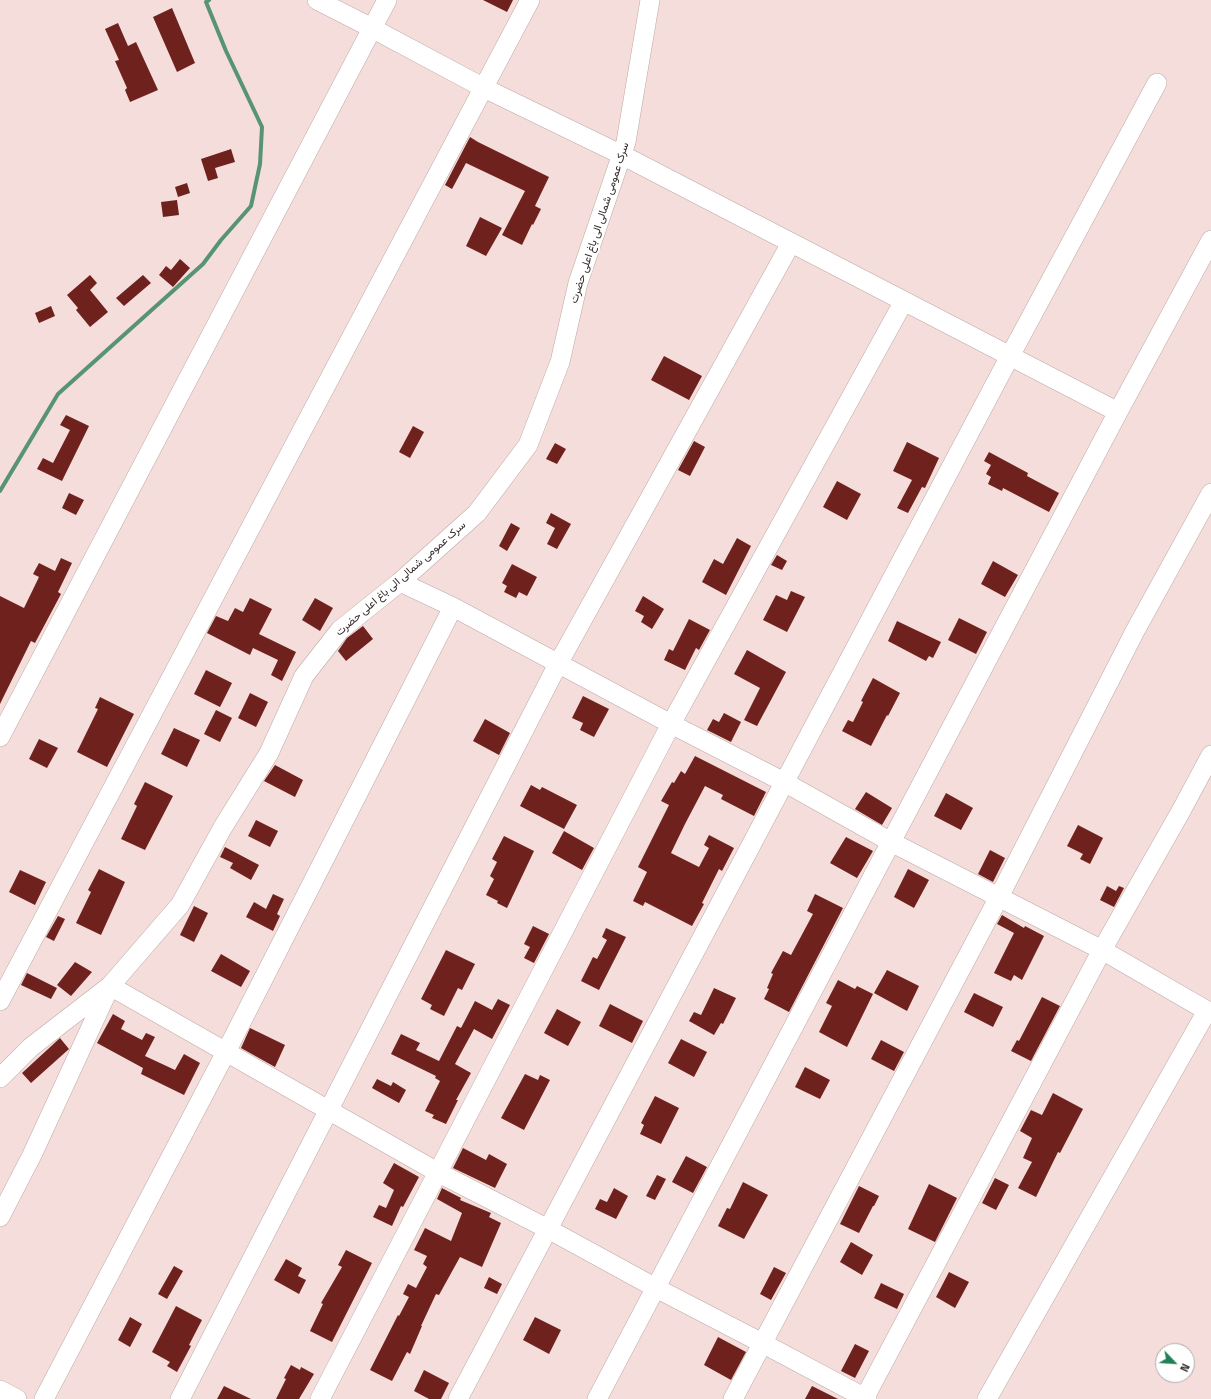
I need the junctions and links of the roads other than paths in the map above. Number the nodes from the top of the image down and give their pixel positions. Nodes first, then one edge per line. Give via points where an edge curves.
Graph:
1 (317, 0) edge
2 (386, 0) edge
3 (530, 0) edge
4 (650, 0) edge
5 (372, 28) junction
6 (1157, 83) dead end
7 (484, 88) junction
8 (622, 155) junction
9 (1211, 240) edge
10 (791, 243) junction
11 (904, 301) junction
12 (1010, 356) junction
13 (1118, 412) junction
14 (1211, 493) edge
15 (400, 582) junction
16 (453, 607) junction
17 (558, 664) junction
18 (671, 724) junction
19 (0, 737) edge
20 (1211, 755) edge
21 (784, 782) junction
22 (891, 842) junction
23 (999, 897) junction
24 (1102, 950) junction
25 (110, 986) junction
26 (0, 1001) edge
27 (1209, 1012) edge
28 (226, 1052) junction
29 (0, 1078) edge
30 (328, 1111) junction
31 (439, 1173) junction
32 (0, 1217) edge
33 (548, 1229) junction
34 (656, 1288) junction
35 (764, 1344) junction
36 (0, 1390) edge
37 (17, 1399) edge
38 (44, 1399) edge
39 (180, 1399) edge
40 (320, 1399) edge
41 (458, 1399) edge
42 (597, 1399) edge
43 (733, 1399) edge
44 (865, 1399) edge
45 (987, 1399) edge

1 - 5 street
2 - 5 street
3 - 7 street
4 - 8 street, سرک عمومی شمالی الی باغ اعلی حضرت
5 - 7 street
5 - 19 street
6 - 12 street
7 - 8 street
7 - 26 street
8 - 10 street
8 - 15 street, سرک عمومی شمالی الی باغ اعلی حضرت via 578,283 560,362 528,445 477,513
9 - 13 street
10 - 11 street
10 - 17 street
11 - 12 street
11 - 18 street
12 - 13 street
12 - 21 street
13 - 22 street
14 - 23 street via 1135,631
15 - 16 street
15 - 25 street, سرک عمومی شمالی الی باغ اعلی حضرت via 340,630 304,676 269,753 223,827 180,906
16 - 17 street
16 - 28 street
17 - 18 street
17 - 30 street
18 - 21 street
18 - 31 street
20 - 24 street
21 - 22 street
21 - 33 street
22 - 23 street
22 - 34 street
23 - 24 street
23 - 35 street
24 - 27 street
24 - 44 street
25 - 28 street
25 - 29 street, سرک عمومی شمالی الی باغ اعلی حضرت via 31,1047
25 - 32 street via 32,1155
27 - 45 street
28 - 30 street
28 - 38 street
30 - 31 street
30 - 39 street
31 - 33 street
31 - 40 street
33 - 34 street
33 - 41 street
34 - 35 street
34 - 42 street
35 - 43 street
35 - 44 street
36 - 37 street

